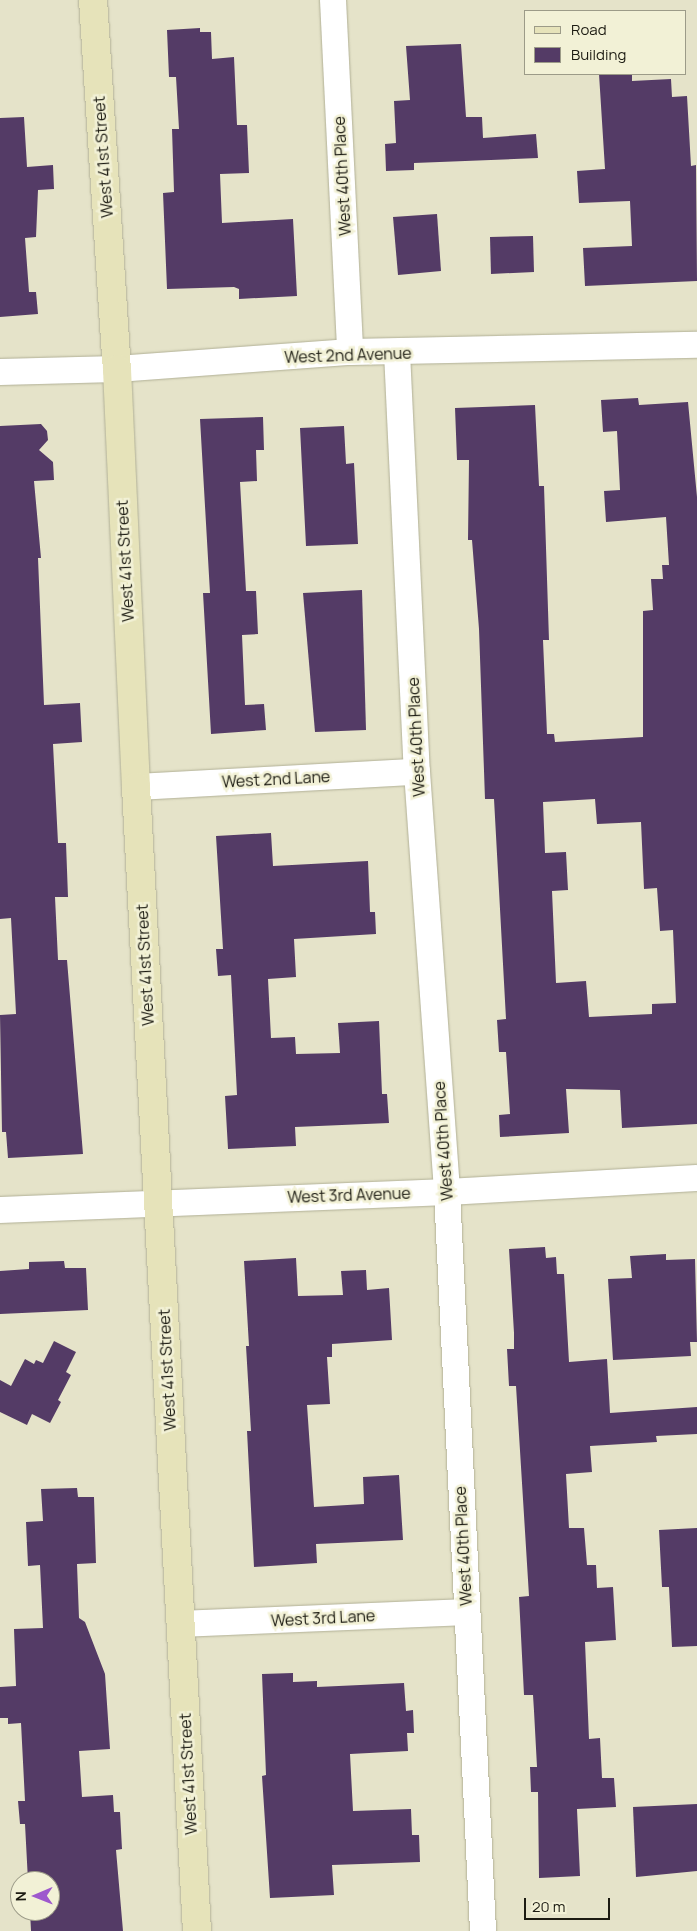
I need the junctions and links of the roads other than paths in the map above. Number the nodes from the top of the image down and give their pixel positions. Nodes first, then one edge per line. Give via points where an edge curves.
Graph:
1 (93, 0) edge
2 (333, 0) edge
3 (697, 345) edge
4 (350, 352) junction
5 (397, 352) junction
6 (117, 369) junction
7 (0, 372) edge
8 (417, 772) junction
9 (136, 787) junction
10 (697, 1178) edge
11 (447, 1192) junction
12 (159, 1202) junction
13 (0, 1210) edge
14 (467, 1612) junction
15 (180, 1624) junction
16 (197, 1931) edge
17 (483, 1931) edge

1 - 6 street, West 41st Street
2 - 4 street, West 40th Place
3 - 5 street, West 2nd Avenue
4 - 5 street, West 2nd Avenue
4 - 6 street, West 2nd Avenue
5 - 8 street, West 40th Place
6 - 7 street, West 2nd Avenue
6 - 9 street, West 41st Street
8 - 9 street, West 2nd Lane
8 - 11 street, West 40th Place
9 - 12 street, West 41st Street
10 - 11 street, West 3rd Avenue
11 - 12 street, West 3rd Avenue
11 - 14 street, West 40th Place
12 - 13 street, West 3rd Avenue
12 - 15 street, West 41st Street
14 - 15 street, West 3rd Lane
14 - 17 street, West 40th Place
15 - 16 street, West 41st Street

